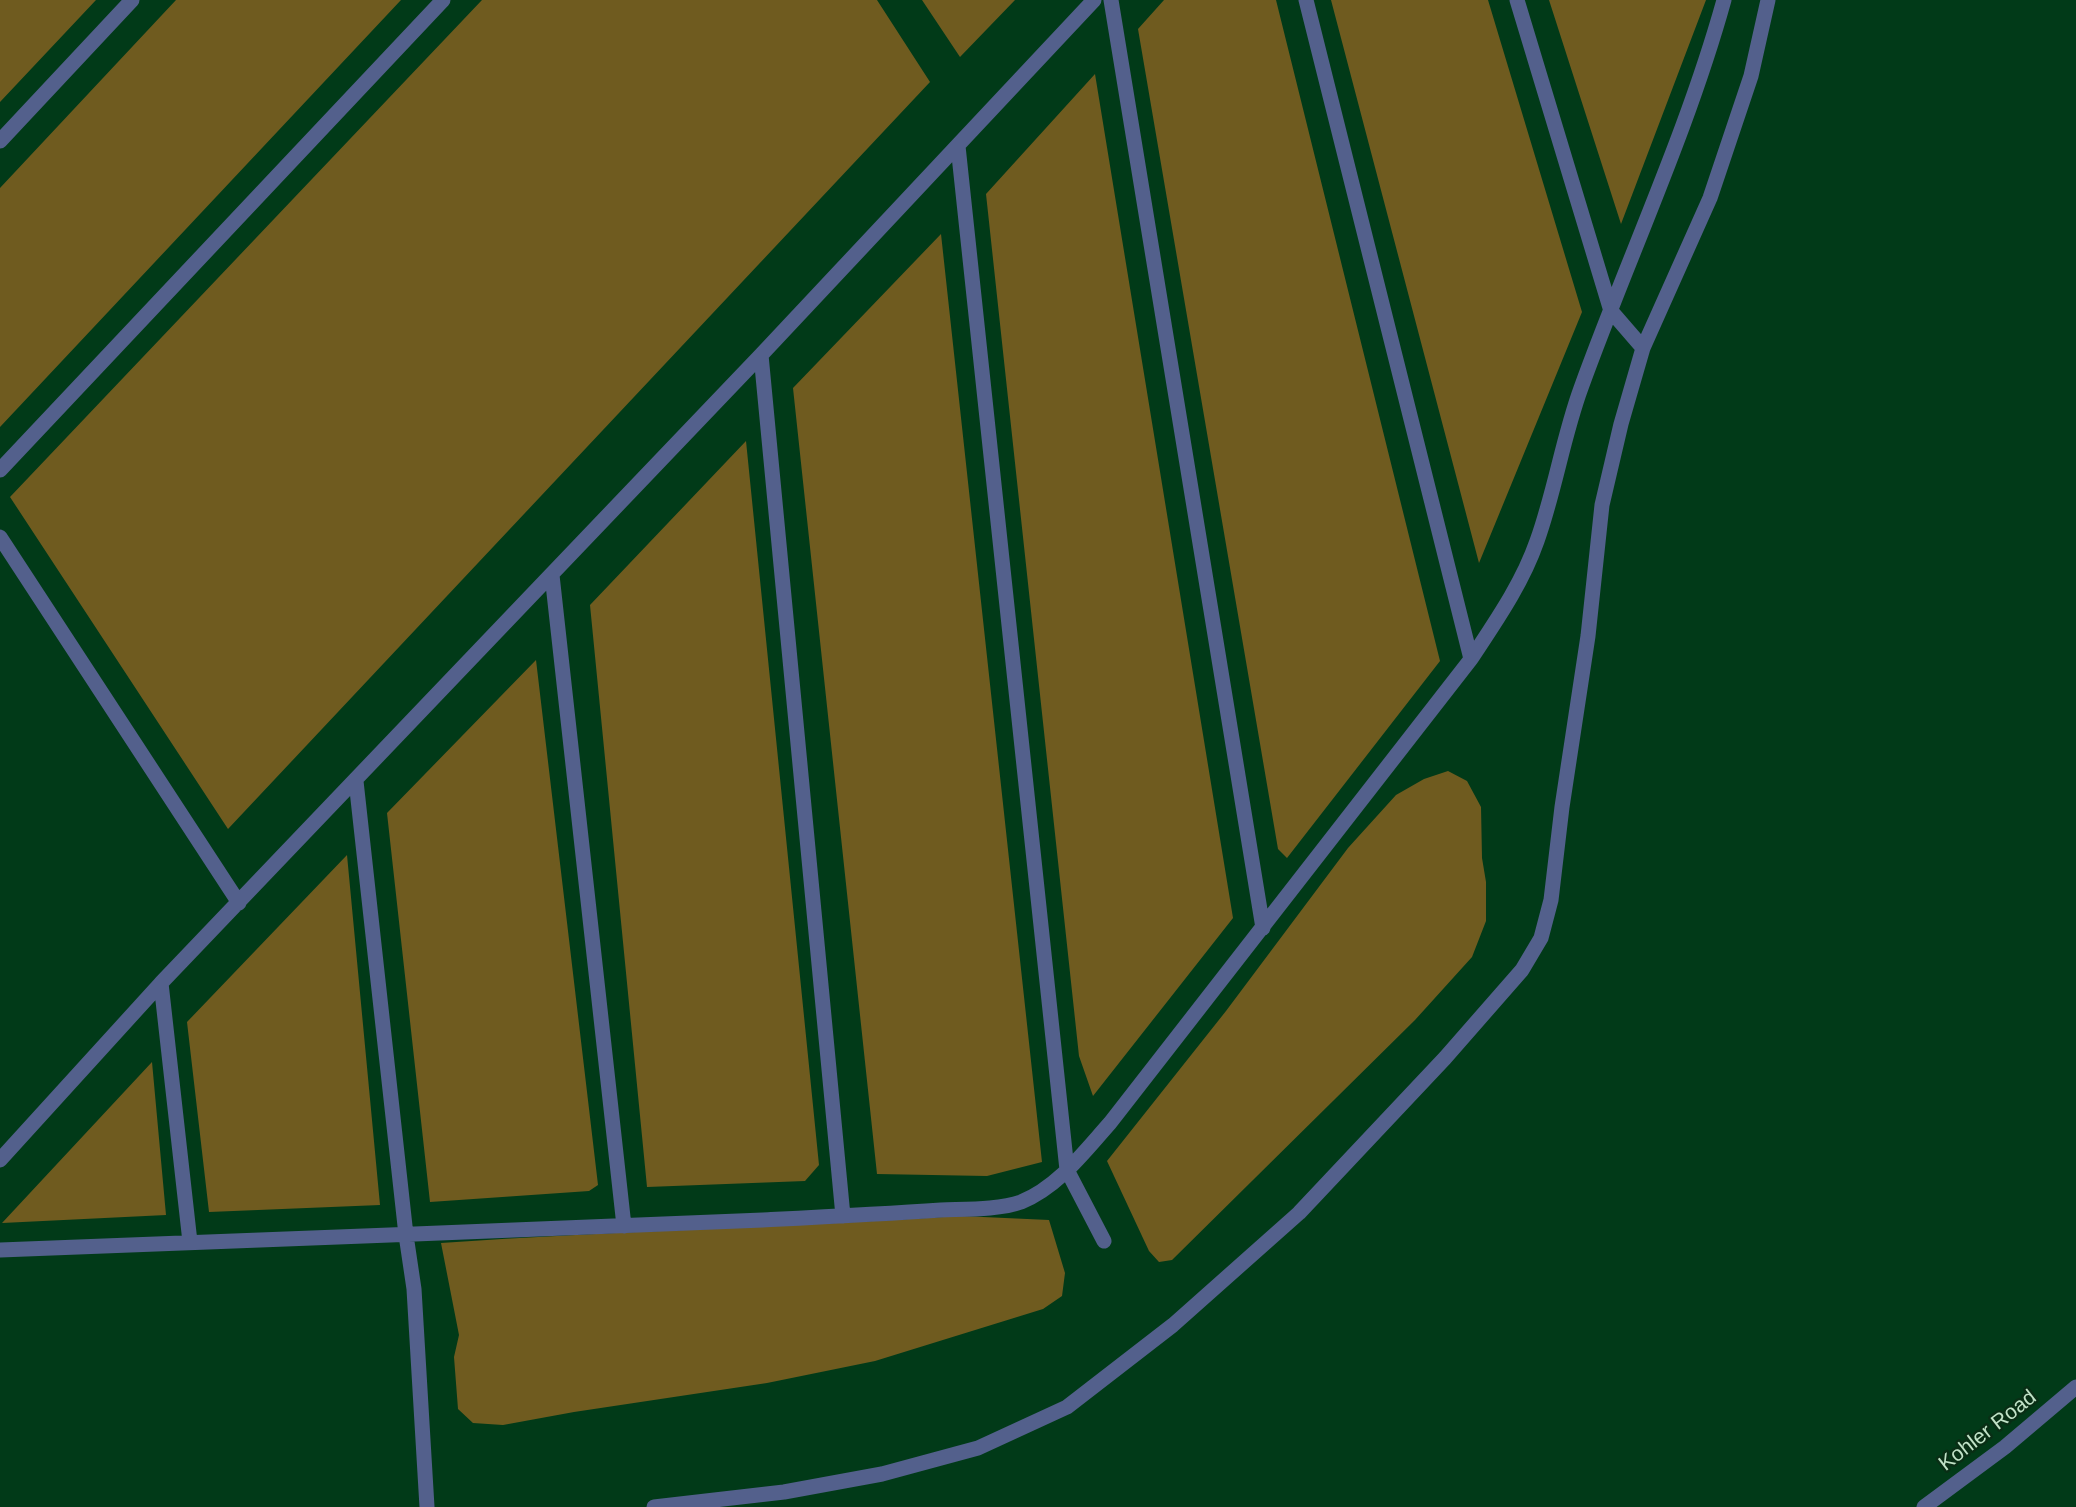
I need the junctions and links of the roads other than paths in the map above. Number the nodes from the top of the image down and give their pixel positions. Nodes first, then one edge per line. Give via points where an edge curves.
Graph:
1 (132, 0) edge
2 (443, 0) edge
3 (1094, 0) edge
4 (1111, 0) edge
5 (1306, 0) edge
6 (1517, 0) edge
7 (1724, 0) edge
8 (1768, 0) edge
9 (0, 141) edge
10 (958, 146) junction
11 (1611, 311) junction
12 (1643, 348) junction
13 (761, 355) junction
14 (0, 470) edge
15 (0, 537) edge
16 (552, 575) junction
17 (1471, 659) junction
18 (356, 781) junction
19 (239, 903) junction
20 (1263, 928) junction
21 (161, 983) junction
22 (0, 1160) edge
23 (1067, 1170) junction
24 (843, 1216) junction
25 (624, 1226) junction
26 (406, 1235) junction
27 (1104, 1240) dead end
28 (190, 1242) junction
29 (0, 1250) edge
30 (2076, 1387) edge
31 (427, 1507) edge
32 (654, 1507) edge
33 (1924, 1507) edge

1 - 9 street
2 - 14 street
3 - 10 street
4 - 20 street
5 - 17 street
6 - 11 street
7 - 11 street via 1708,58
8 - 12 street via 1751,76 1710,198
10 - 13 street
10 - 23 street
11 - 12 street
11 - 17 street via 1580,389 1537,541 1513,595
12 - 32 street via 1602,505 1551,900 1541,938 1522,970 1299,1213 1173,1325 1067,1407 978,1448 882,1474 784,1492
13 - 16 street
13 - 24 street
15 - 19 street
16 - 18 street
16 - 25 street
17 - 20 street
18 - 19 street
18 - 26 street
19 - 21 street
20 - 23 street via 1110,1123
21 - 22 street
21 - 28 street
23 - 24 street via 1042,1192 1018,1203
23 - 27 street
24 - 25 street
25 - 26 street
26 - 28 street
26 - 31 street via 414,1289
28 - 29 street
30 - 33 street, Kohler Road via 2005,1447

